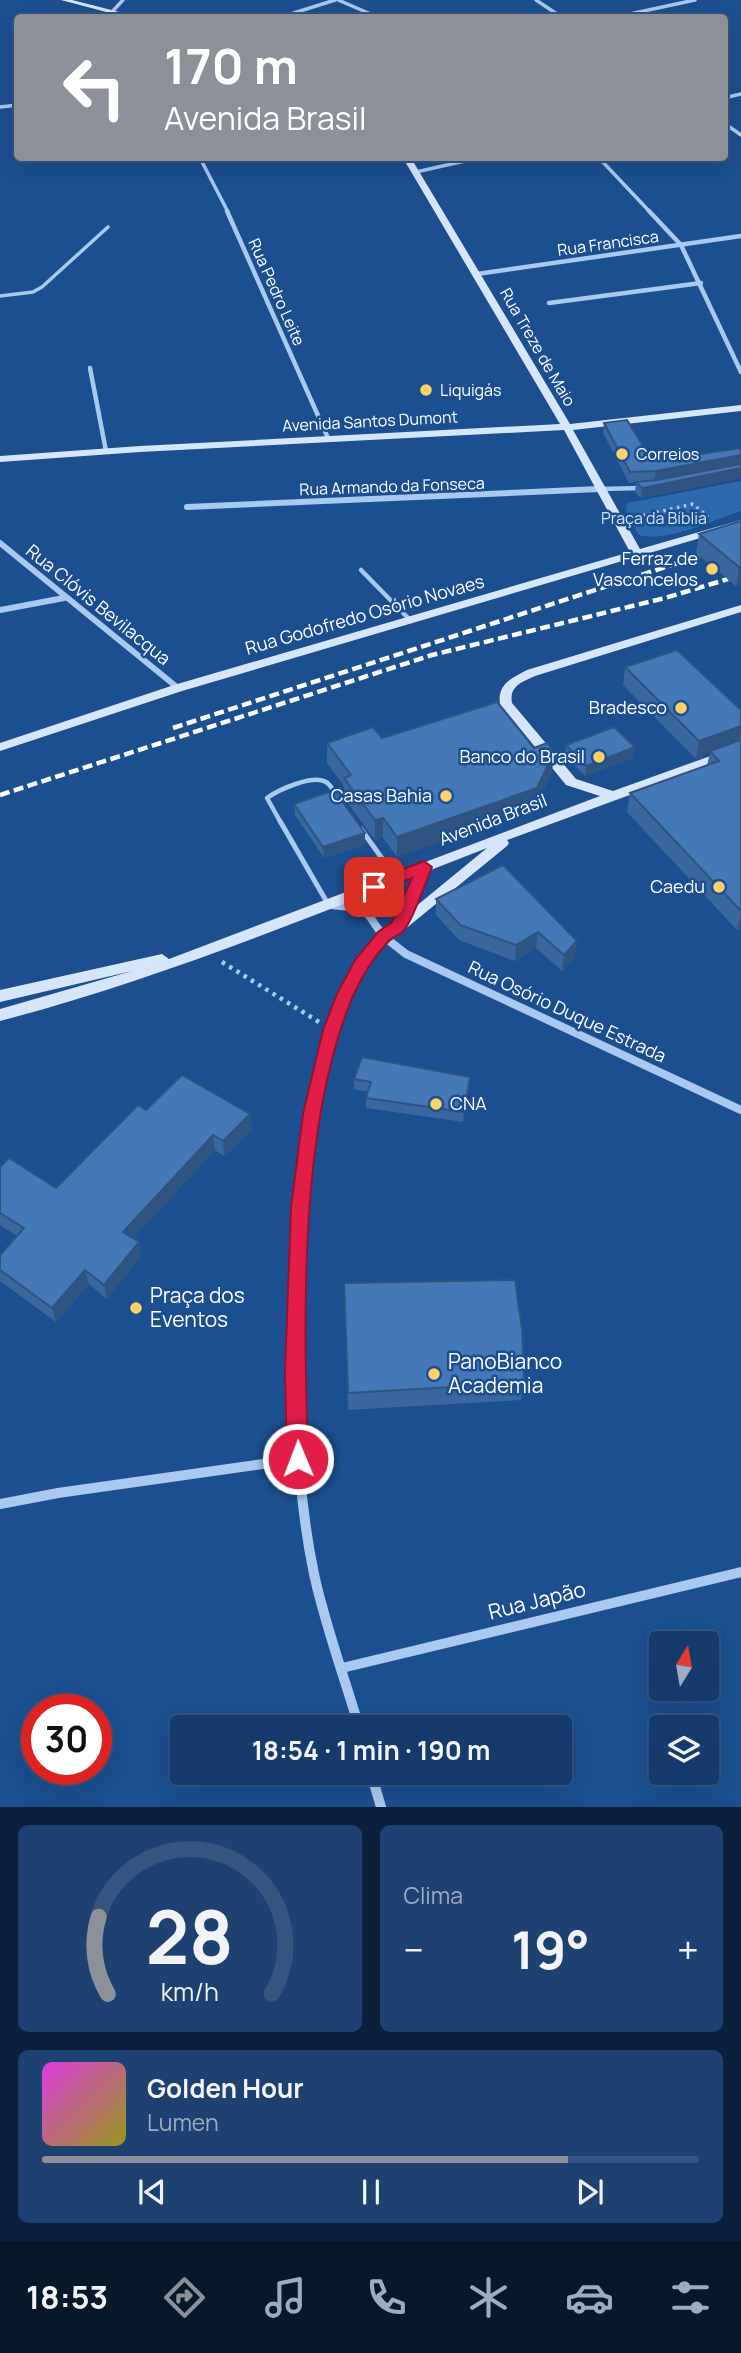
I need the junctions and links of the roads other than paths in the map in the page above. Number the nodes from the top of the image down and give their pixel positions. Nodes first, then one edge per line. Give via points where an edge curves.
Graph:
1 (64, 0) edge
2 (123, 0) edge
3 (337, 0) edge
4 (536, 0) edge
5 (695, 0) edge
6 (111, 13) junction
7 (117, 14) edge
8 (291, 14) edge
9 (370, 14) edge
10 (557, 14) edge
11 (630, 14) edge
12 (201, 161) edge
13 (409, 161) edge
14 (465, 161) edge
15 (602, 161) edge
16 (416, 172) junction
17 (108, 227) dead end
18 (741, 236) edge
19 (681, 245) junction
20 (477, 274) junction
21 (701, 283) junction
22 (0, 296) edge
23 (550, 303) dead end
24 (90, 368) dead end
25 (741, 372) edge
26 (741, 408) edge
27 (567, 427) junction
28 (328, 438) junction
29 (106, 451) junction
30 (0, 459) edge
31 (647, 487) edge
32 (599, 489) junction
33 (187, 507) dead end
34 (741, 523) edge
35 (0, 543) edge
36 (637, 554) junction
37 (361, 570) dead end
38 (64, 598) junction
39 (741, 608) edge
40 (0, 610) edge
41 (410, 620) junction
42 (178, 688) junction
43 (0, 747) edge
44 (741, 749) edge
45 (571, 782) junction
46 (612, 795) junction
47 (343, 804) edge
48 (565, 813) junction
49 (358, 825) edge
50 (517, 832) junction
51 (424, 867) junction
52 (396, 878) junction
53 (328, 905) junction
54 (399, 926) junction
55 (383, 936) junction
56 (214, 950) junction
57 (0, 996) edge
58 (0, 1015) edge
59 (741, 1110) edge
60 (298, 1459) junction
61 (0, 1504) edge
62 (741, 1572) edge
63 (342, 1668) junction
64 (356, 1715) edge
65 (375, 1785) edge
66 (381, 1807) edge

1 - 6 main road
2 - 6 street
3 - 8 street
3 - 9 street
4 - 10 street
5 - 11 street
6 - 7 main road
12 - 28 street, Rua Pedro Leite
13 - 16 main road, Rua Treze de Maio
14 - 16 street
15 - 19 street
16 - 20 main road, Rua Treze de Maio
17 - 22 lane via 42,288
18 - 19 street, Rua Francisca
19 - 20 street, Rua Francisca
19 - 21 street
20 - 27 main road, Rua Treze de Maio
21 - 23 street
21 - 25 street
24 - 29 street
26 - 27 main road, Avenida Santos Dumont
27 - 28 main road, Avenida Santos Dumont
27 - 32 main road, Rua Treze de Maio
28 - 29 main road, Avenida Santos Dumont
29 - 30 main road, Avenida Santos Dumont
31 - 32 lane
32 - 33 street, Rua Armando da Fonseca
32 - 36 main road, Rua Treze de Maio
34 - 36 main road, Rua Godofredo Osório Novaes
35 - 38 street, Rua Clóvis Bevilacqua
36 - 41 main road, Rua Godofredo Osório Novaes
37 - 41 lane
38 - 40 street
38 - 42 street, Rua Clóvis Bevilacqua
39 - 45 main road via 531,674 506,689 506,705
41 - 42 main road, Rua Godofredo Osório Novaes
42 - 43 main road, Rua Godofredo Osório Novaes
44 - 46 main road, Avenida Brasil
45 - 46 main road
45 - 48 main road via 572,797
46 - 48 main road, Avenida Brasil
47 - 53 lane via 327,782 316,779 267,798
48 - 50 main road, Avenida Brasil
49 - 52 lane
50 - 51 main road, Avenida Brasil
50 - 54 main road
51 - 52 main road, Avenida Brasil
51 - 54 street
52 - 53 main road, Avenida Brasil
53 - 55 street, Rua Osório Duque Estrada via 360,908
53 - 56 main road, Avenida Brasil
54 - 55 street
55 - 59 street, Rua Osório Duque Estrada via 406,954
55 - 60 street via 361,964 331,1030 308,1132 300,1208 295,1372
56 - 57 main road, Avenida Brasil
56 - 58 main road, Avenida Brasil via 74,997
60 - 61 street
60 - 63 street via 314,1574
62 - 63 street, Rua Japão
63 - 64 street
65 - 66 street

